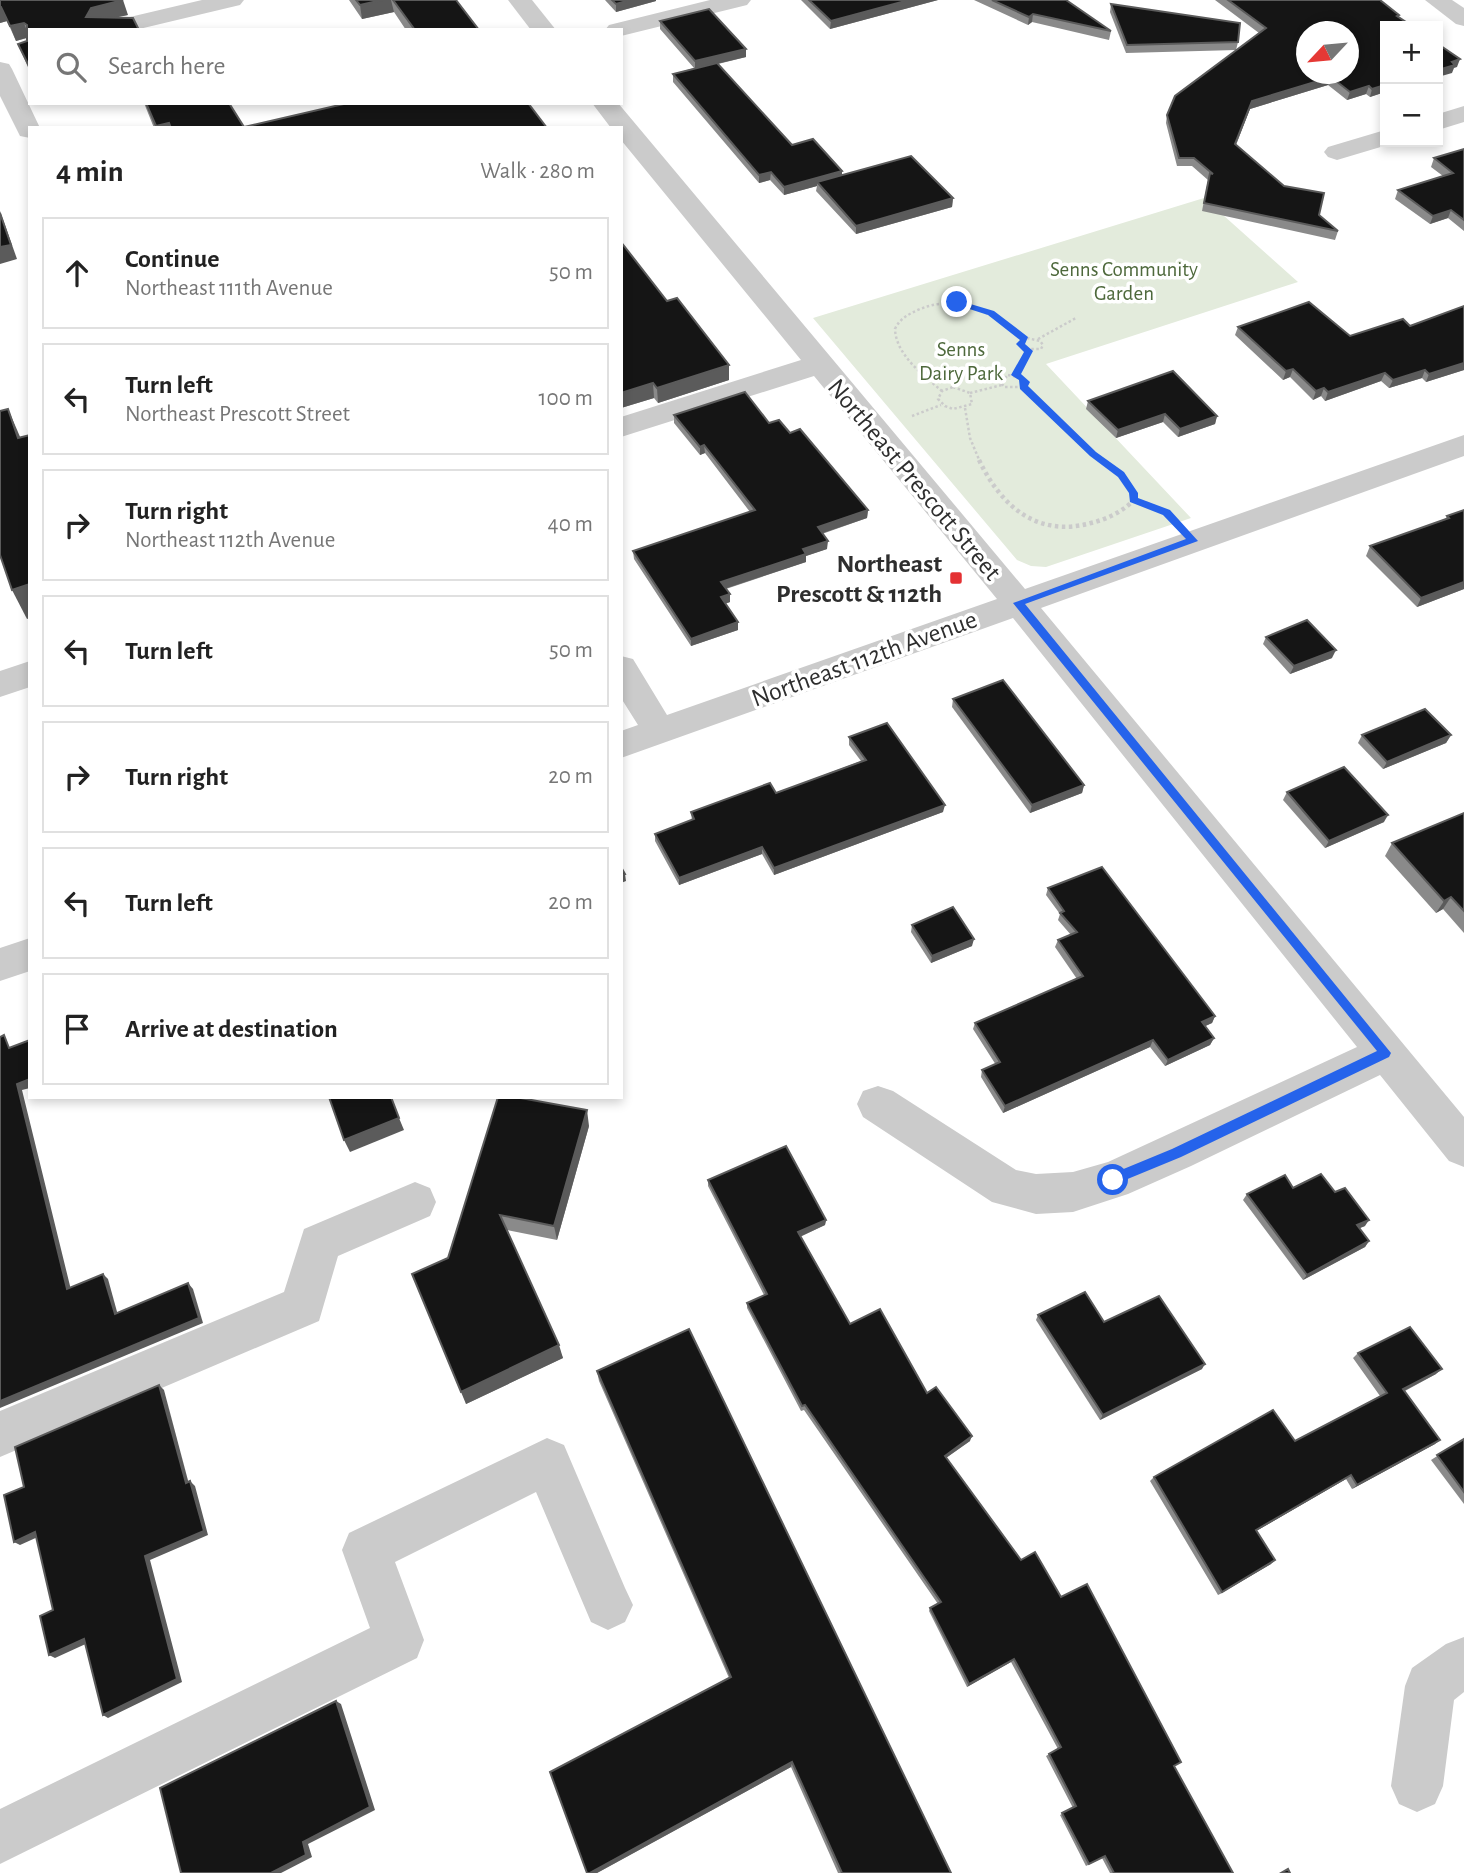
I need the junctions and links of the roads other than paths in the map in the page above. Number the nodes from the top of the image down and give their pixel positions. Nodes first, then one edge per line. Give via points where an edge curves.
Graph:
1 (232, 0) edge
2 (520, 0) edge
3 (739, 0) edge
4 (1437, 0) edge
5 (1464, 19) edge
6 (113, 28) edge
7 (542, 28) edge
8 (623, 29) edge
9 (3, 58) edge
10 (1464, 114) edge
11 (1443, 120) edge
12 (28, 128) edge
13 (623, 137) edge
14 (1380, 139) edge
15 (1337, 152) dead end
16 (820, 364) junction
17 (623, 426) edge
18 (1464, 445) edge
19 (1018, 603) junction
20 (623, 671) edge
21 (28, 675) edge
22 (0, 684) edge
23 (659, 731) junction
24 (623, 744) edge
25 (28, 955) edge
26 (0, 965) edge
27 (1385, 1053) junction
28 (878, 1104) dead end
29 (1464, 1148) edge
30 (415, 1202) dead end
31 (0, 1434) edge
32 (608, 1605) dead end
33 (1464, 1662) edge
34 (1417, 1786) dead end
35 (0, 1837) edge

1 - 6 street
2 - 7 street
3 - 8 street
4 - 5 street
9 - 12 street
10 - 11 street
13 - 16 street, Northeast Prescott Street
14 - 15 street
16 - 17 street
16 - 19 street, Northeast Prescott Street
18 - 19 street, Northeast 112th Avenue
19 - 23 street, Northeast 112th Avenue
19 - 27 street, Northeast Prescott Street
20 - 23 street
21 - 22 street
23 - 24 street, Northeast 112th Avenue
25 - 26 street
27 - 28 street via 1176,1153 1073,1192 1036,1194 1007,1188
27 - 29 street, Northeast Prescott Street
30 - 31 street via 319,1243 303,1306
32 - 35 street via 547,1462 366,1550 399,1640
33 - 34 street via 1430,1686

